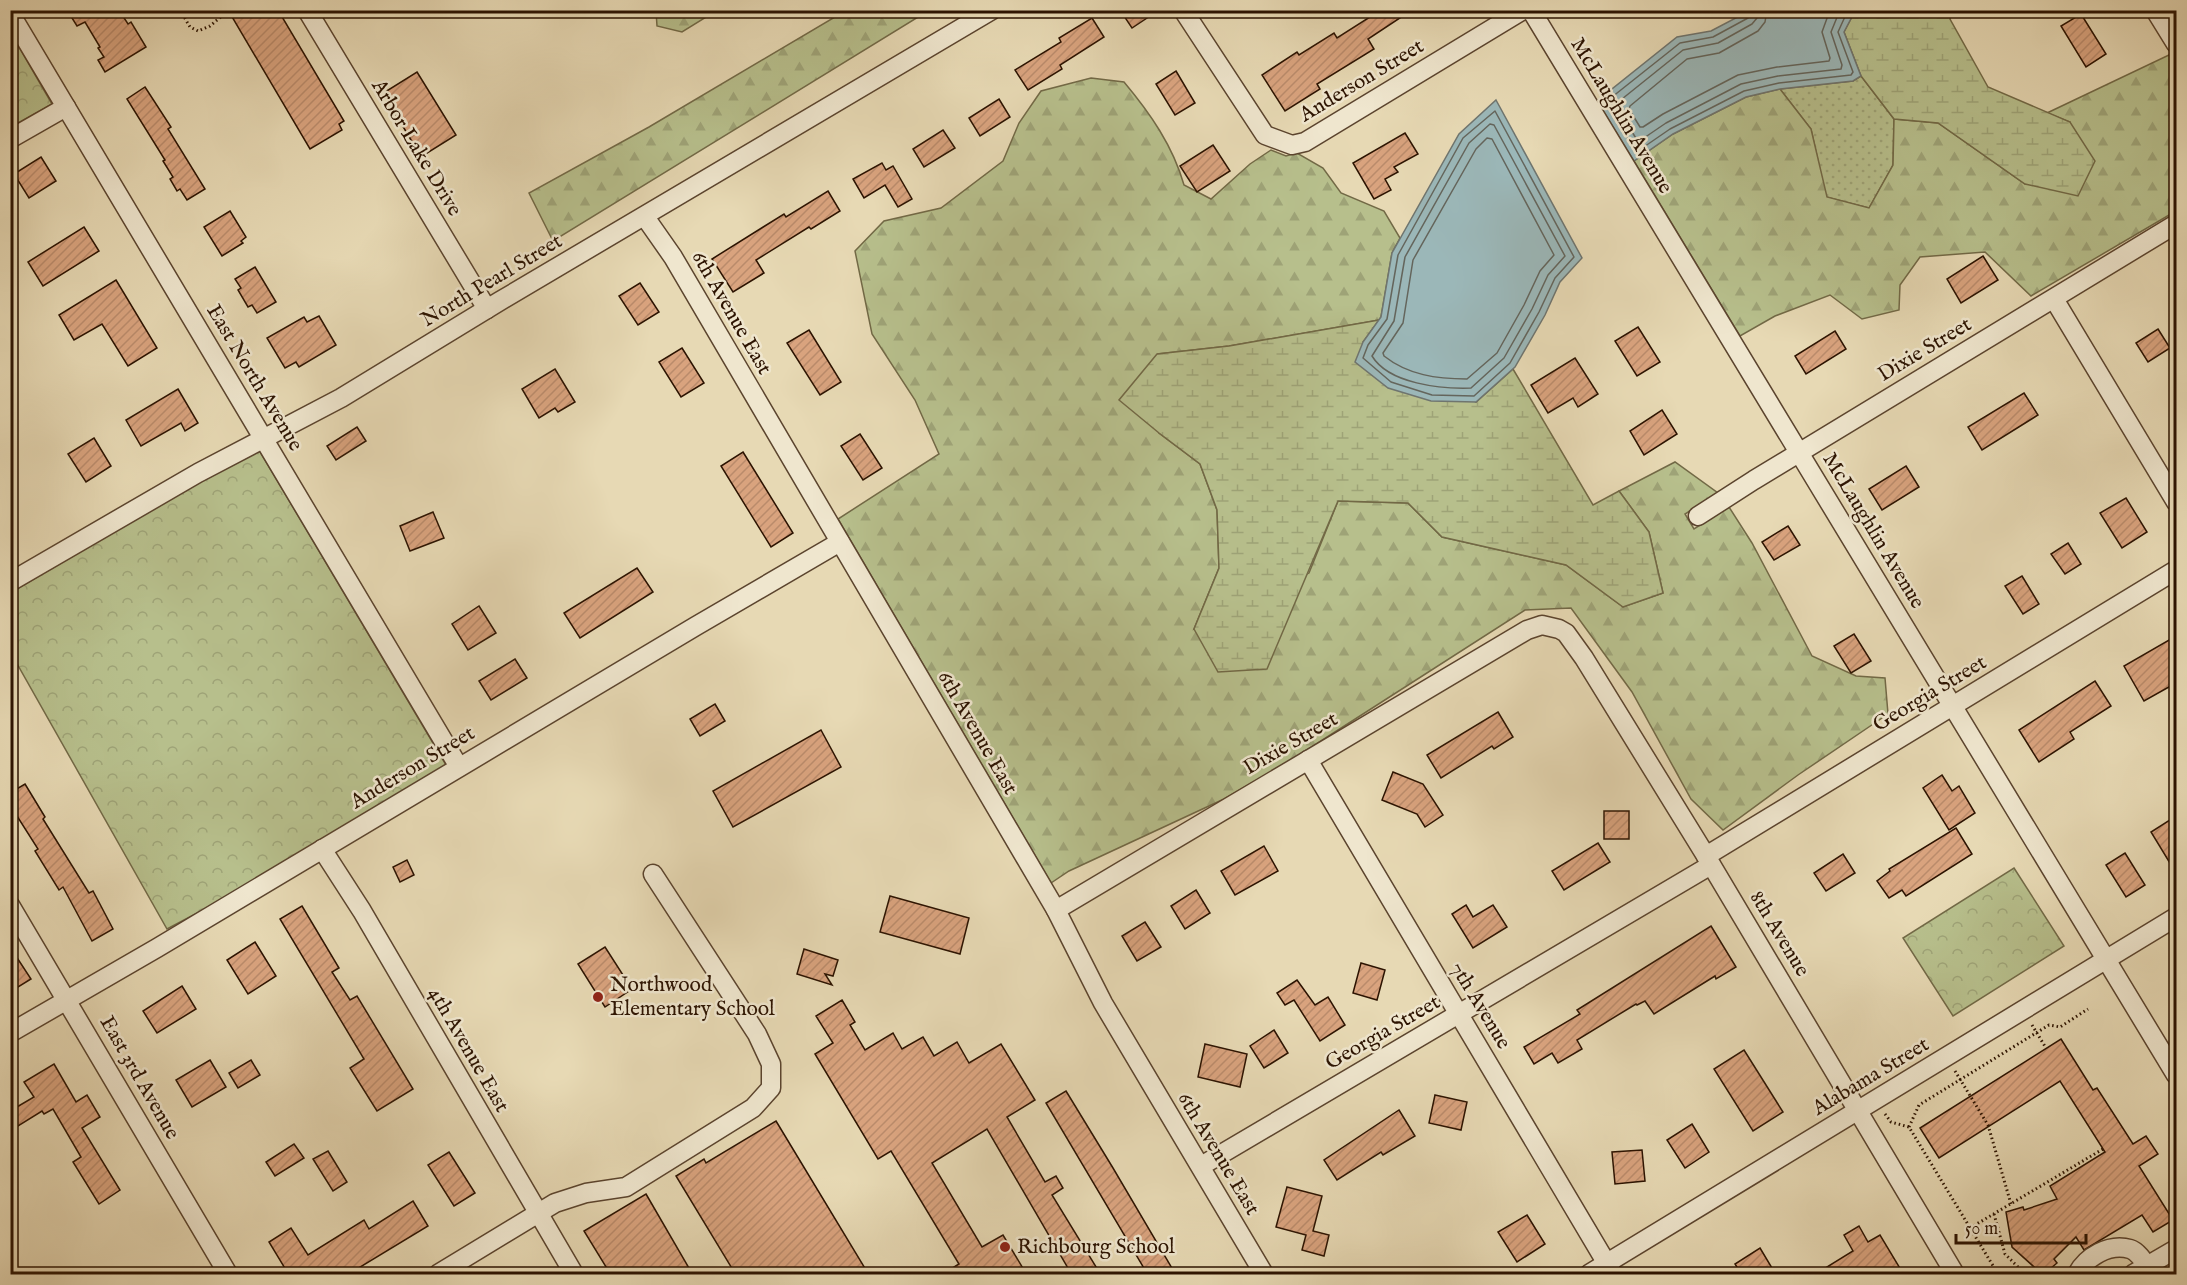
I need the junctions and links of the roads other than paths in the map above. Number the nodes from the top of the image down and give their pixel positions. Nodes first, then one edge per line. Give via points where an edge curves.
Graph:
1 (307, 10) edge
2 (992, 10) edge
3 (1183, 10) edge
4 (1523, 10) edge
5 (1531, 10) edge
6 (2155, 10) edge
7 (10, 13) edge
8 (2176, 44) edge
9 (66, 107) junction
10 (10, 139) edge
11 (645, 217) junction
12 (2176, 224) edge
13 (2054, 299) junction
14 (488, 309) junction
15 (263, 437) junction
16 (1800, 452) junction
17 (2176, 502) edge
18 (1698, 516) dead end
19 (840, 542) junction
20 (2176, 570) edge
21 (10, 582) edge
22 (1552, 627) joint
23 (1953, 707) junction
24 (1308, 760) junction
25 (459, 767) junction
26 (322, 849) junction
27 (1708, 860) junction
28 (653, 874) dead end
29 (10, 905) edge
30 (1056, 910) junction
31 (2176, 918) edge
32 (2106, 960) junction
33 (67, 999) junction
34 (1460, 1014) junction
35 (10, 1033) edge
36 (2176, 1075) edge
37 (1859, 1110) junction
38 (1201, 1166) junction
39 (537, 1214) junction
40 (2176, 1249) edge
41 (1610, 1269) edge
42 (2140, 1270) edge
43 (228, 1275) edge
44 (438, 1275) edge
45 (574, 1275) edge
46 (1264, 1275) edge
47 (1589, 1275) edge
48 (1955, 1275) edge
49 (2077, 1275) edge

1 - 14 street, Arbor Lake Drive
2 - 11 street, North Pearl Street
3 - 4 street, Anderson Street via 1265,135 1292,145 1305,142
5 - 16 street, McLaughlin Avenue
6 - 8 street
7 - 9 street, East North Avenue
9 - 10 street
9 - 15 street, East North Avenue
11 - 14 street, North Pearl Street
11 - 19 street, 6th Avenue East via 673,257
12 - 13 street, Dixie Street
13 - 16 street, Dixie Street
13 - 17 street
14 - 15 street, North Pearl Street via 340,398
15 - 21 street, North Pearl Street
15 - 25 street, East North Avenue
16 - 18 street, Dixie Street
16 - 23 street, McLaughlin Avenue
19 - 25 street, Anderson Street
19 - 30 street, 6th Avenue East
20 - 23 street, Georgia Street
22 - 24 street, Dixie Street via 1542,625 1527,630
22 - 27 street, 8th Avenue via 1566,633 1584,658
23 - 27 street, Georgia Street
23 - 32 street, McLaughlin Avenue
24 - 30 street, Dixie Street
24 - 34 street, 7th Avenue
25 - 26 street, Anderson Street
26 - 33 street, Anderson Street
26 - 39 street, 4th Avenue East
27 - 34 street, Georgia Street
27 - 37 street, 8th Avenue
28 - 39 street via 757,1034 771,1064 771,1088 753,1108 626,1187 586,1193 555,1203
29 - 33 street, East 3rd Avenue
30 - 38 street, 6th Avenue East via 1103,1003
31 - 32 street, Alabama Street
32 - 36 street, McLaughlin Avenue
32 - 37 street, Alabama Street
33 - 35 street, Anderson Street
33 - 43 street, East 3rd Avenue
34 - 38 street, Georgia Street
34 - 41 street, 7th Avenue
37 - 41 street, Alabama Street
37 - 48 street, 8th Avenue
38 - 46 street, 6th Avenue East
39 - 44 street
39 - 45 street, 4th Avenue East
40 - 42 street
41 - 47 street, Alabama Street
42 - 49 street via 2136,1252 2130,1249 2097,1253

